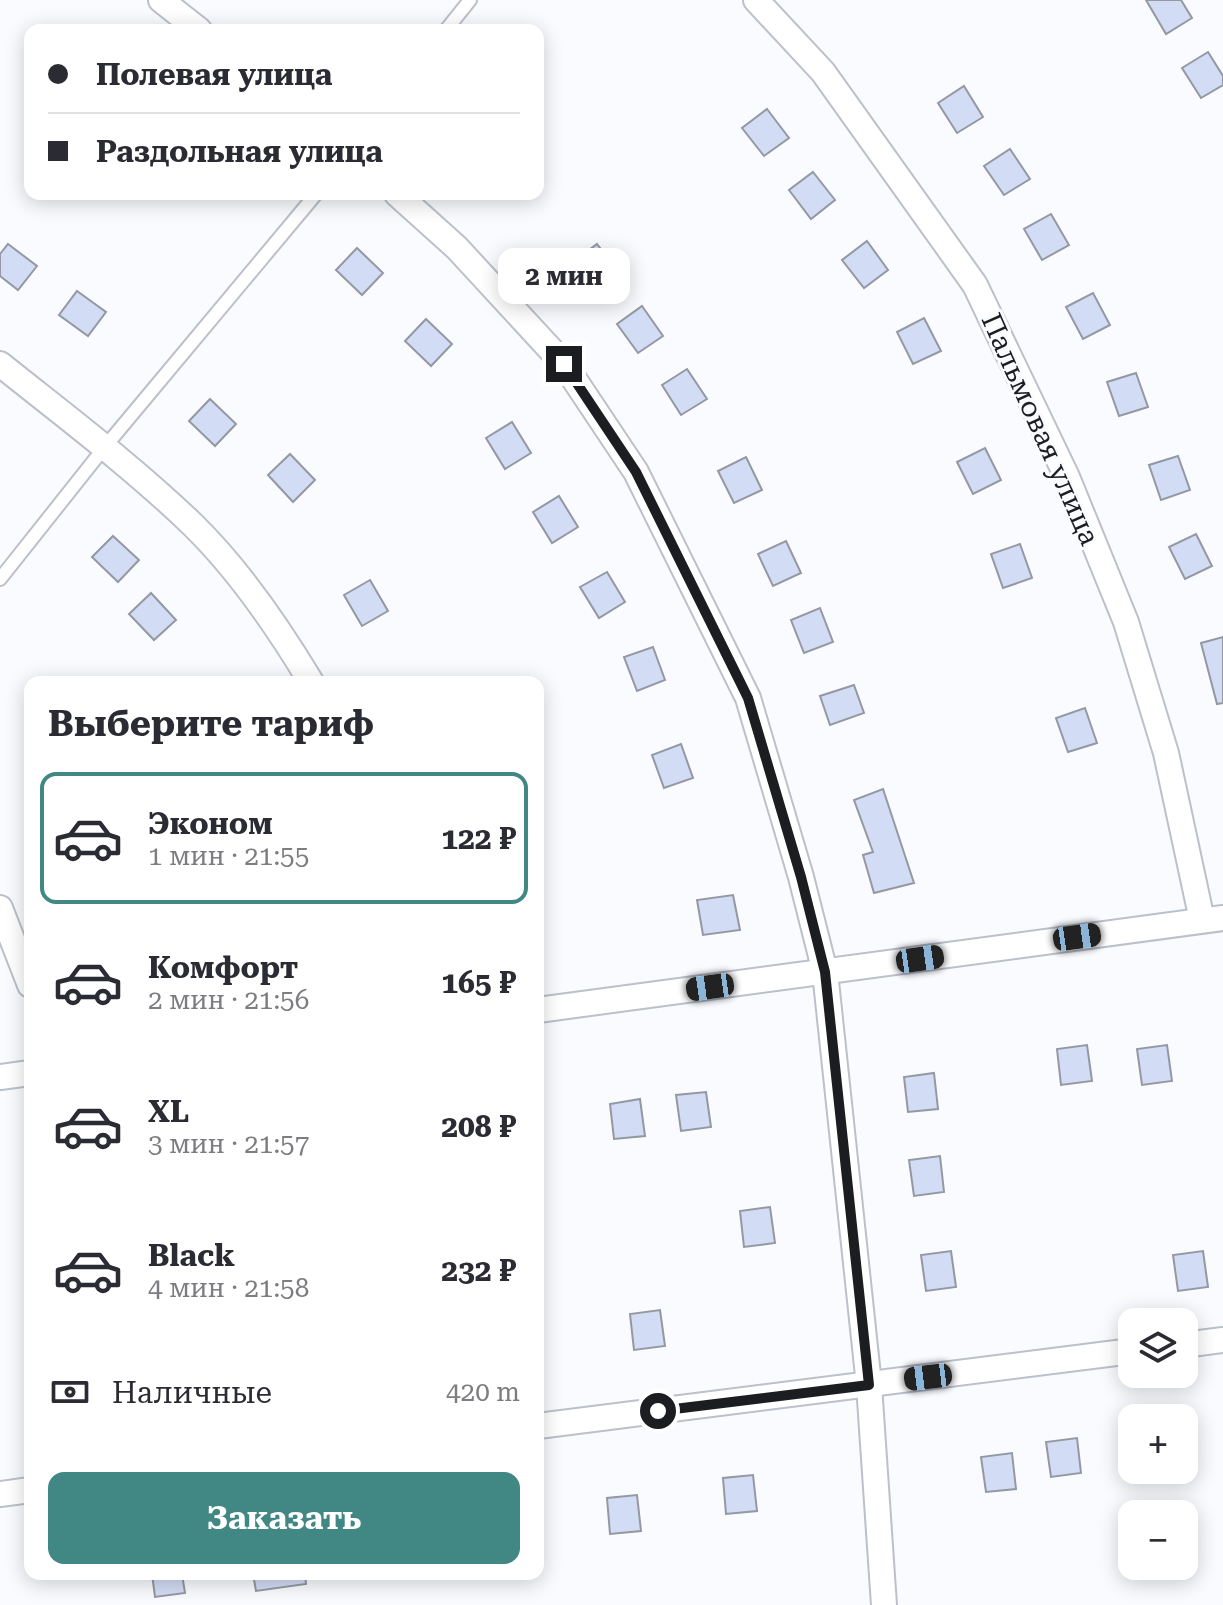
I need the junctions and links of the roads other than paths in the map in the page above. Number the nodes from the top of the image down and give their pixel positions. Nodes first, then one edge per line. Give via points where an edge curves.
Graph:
1 (161, 0) edge
2 (470, 0) edge
3 (756, 0) edge
4 (191, 24) edge
5 (451, 24) edge
6 (311, 200) edge
7 (404, 200) edge
8 (0, 364) edge
9 (104, 448) junction
10 (0, 579) edge
11 (307, 676) edge
12 (0, 908) edge
13 (1213, 919) edge
14 (24, 970) edge
15 (825, 972) junction
16 (544, 1009) edge
17 (24, 1074) edge
18 (0, 1077) edge
19 (1223, 1340) edge
20 (1198, 1343) edge
21 (1118, 1353) edge
22 (869, 1385) junction
23 (544, 1425) edge
24 (24, 1491) edge
25 (0, 1494) edge
26 (884, 1605) edge

1 - 4 street
2 - 5 lane
3 - 13 street, Пальмовая улица via 823,72 975,285 1067,477 1126,622
6 - 9 lane
7 - 15 street via 457,248 564,364 636,472 748,698
8 - 9 street
9 - 10 lane
9 - 11 street via 194,526 253,596
12 - 14 street
13 - 15 street
15 - 16 street
15 - 22 street
17 - 18 street
19 - 20 street
21 - 22 street
22 - 23 street
22 - 26 street
24 - 25 street

